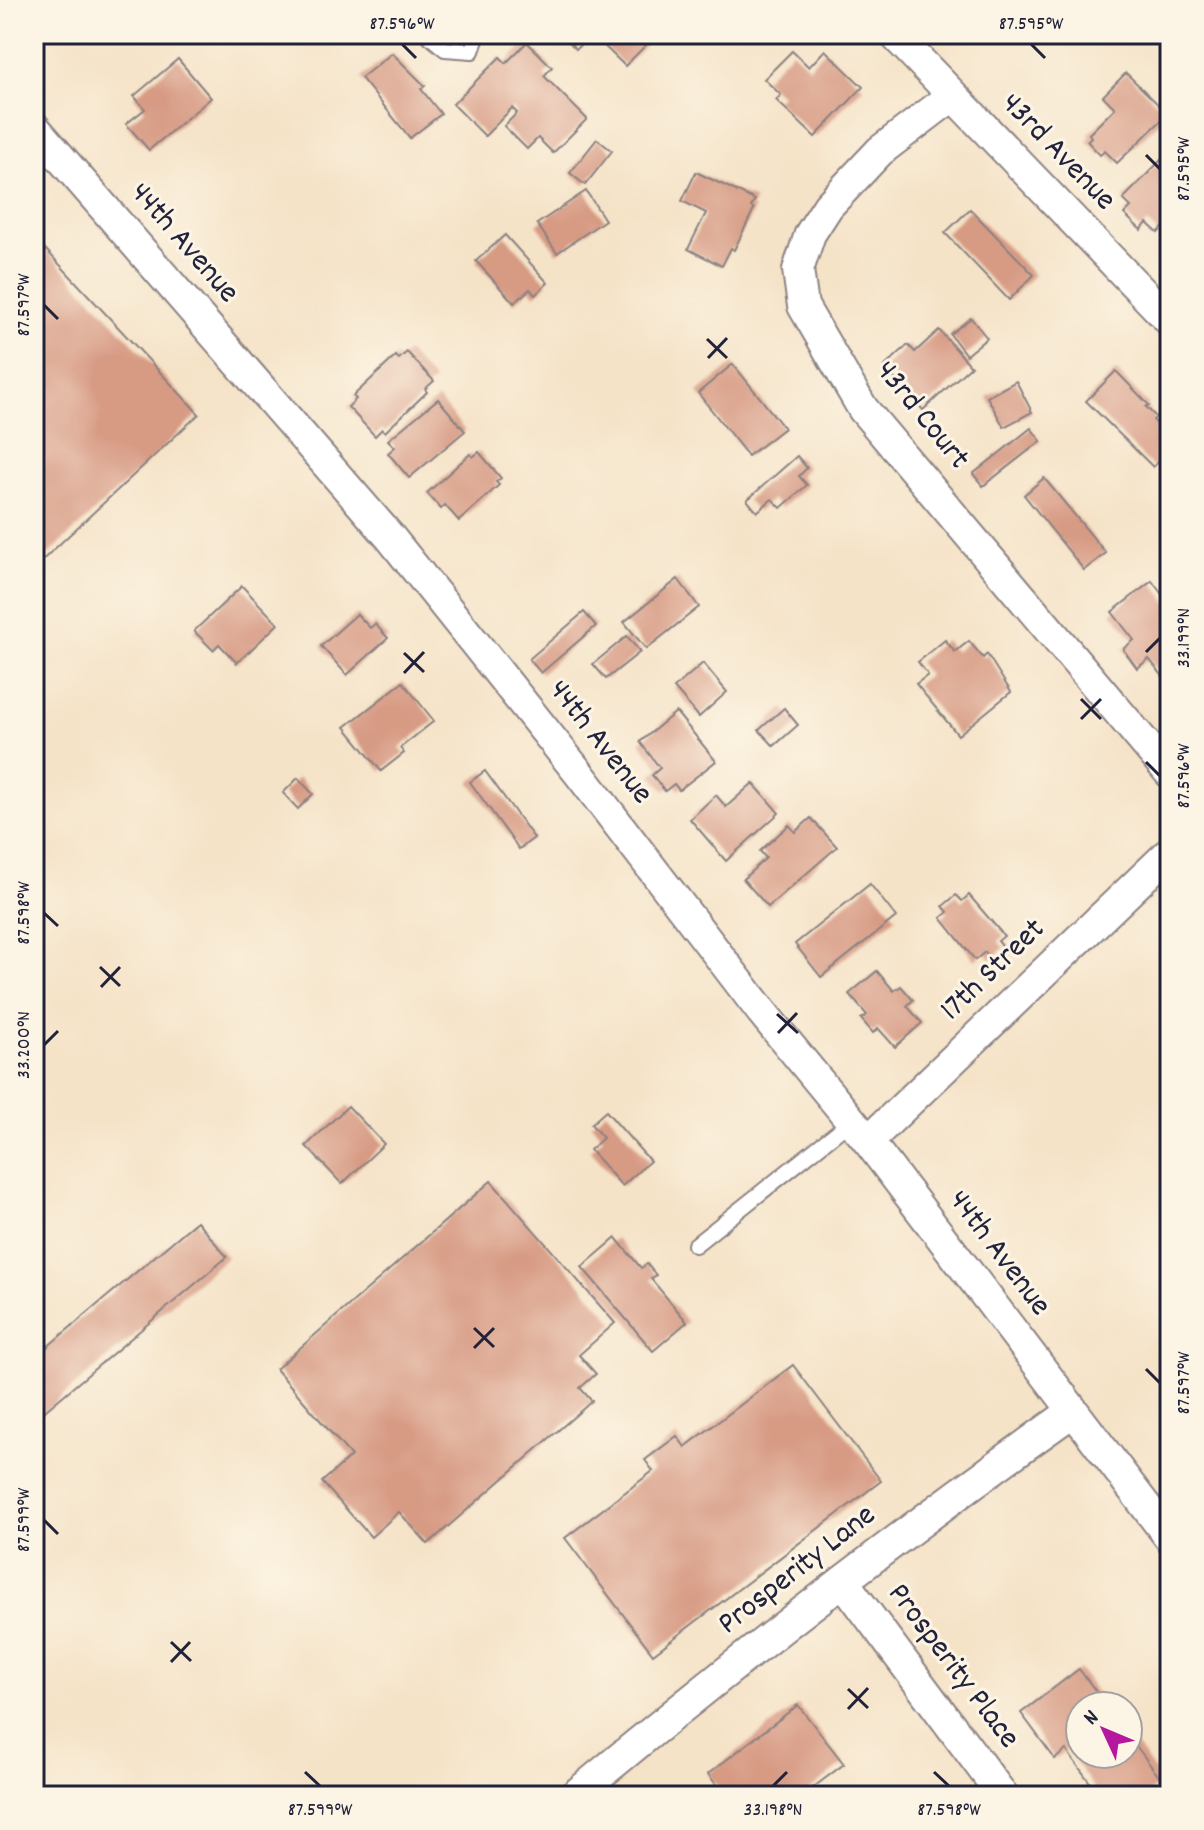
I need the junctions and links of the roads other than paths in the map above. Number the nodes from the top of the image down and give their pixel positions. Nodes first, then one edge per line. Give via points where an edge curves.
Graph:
1 (427, 34) edge
2 (478, 34) edge
3 (894, 34) edge
4 (952, 96) junction
5 (34, 127) edge
6 (1170, 321) edge
7 (1170, 773) edge
8 (1170, 852) edge
9 (860, 1131) junction
10 (695, 1245) dead end
11 (1072, 1412) junction
12 (1170, 1538) edge
13 (843, 1581) junction
14 (574, 1796) edge
15 (1003, 1796) edge

1 - 2 lane via 445,49 472,51
3 - 4 street, 43rd Avenue
4 - 6 street, 43rd Avenue
4 - 7 street, 43rd Court via 880,151 828,206 810,234 798,270 803,306 863,409
5 - 9 street, 44th Avenue via 390,537
8 - 9 street, 17th Street
9 - 10 lane
9 - 11 street, 44th Avenue
11 - 12 street, 44th Avenue
11 - 13 street, Prosperity Lane
13 - 14 street, Prosperity Lane
13 - 15 street, Prosperity Place

